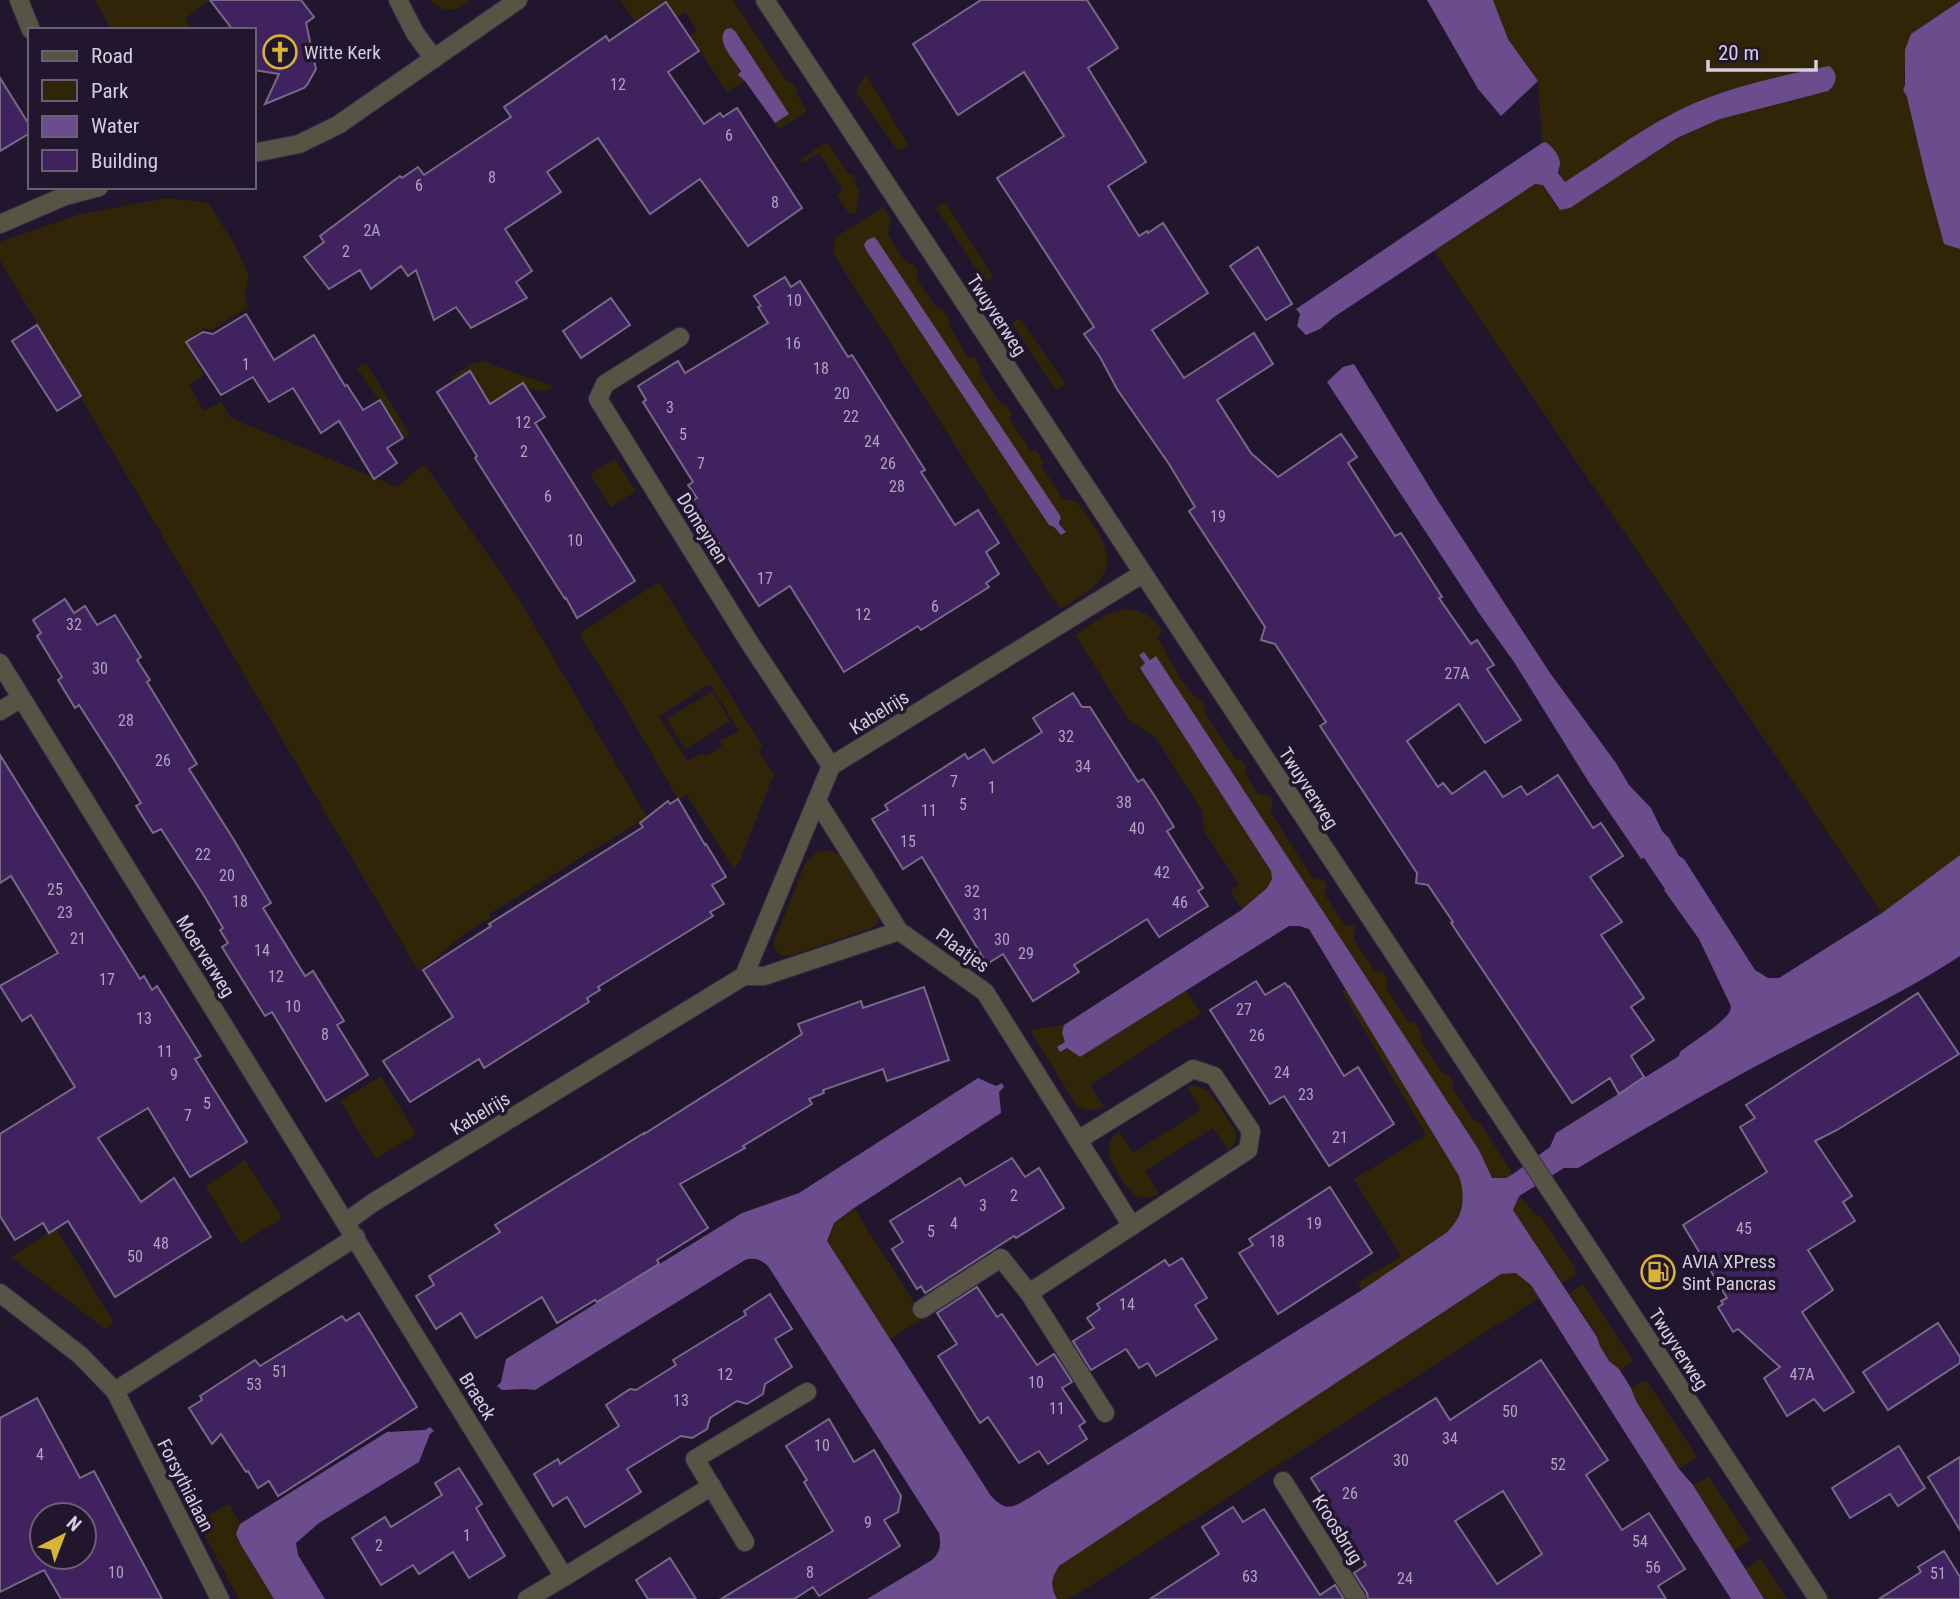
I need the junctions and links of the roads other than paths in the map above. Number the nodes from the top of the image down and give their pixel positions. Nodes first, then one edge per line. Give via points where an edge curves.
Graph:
1 (19, 0) edge
2 (398, 0) edge
3 (518, 0) edge
4 (765, 0) edge
5 (30, 28) edge
6 (434, 59) junction
7 (256, 153) edge
8 (91, 189) edge
9 (0, 224) edge
10 (680, 337) dead end
11 (1142, 574) junction
12 (0, 663) edge
13 (21, 698) junction
14 (0, 711) edge
15 (831, 766) junction
16 (817, 801) junction
17 (899, 930) junction
18 (744, 976) junction
19 (1078, 1140) junction
20 (1132, 1226) junction
21 (351, 1229) junction
22 (0, 1293) edge
23 (1029, 1293) junction
24 (922, 1309) dead end
25 (114, 1391) junction
26 (807, 1392) dead end
27 (1105, 1413) dead end
28 (1283, 1482) dead end
29 (712, 1486) junction
30 (745, 1542) dead end
31 (565, 1577) junction
32 (220, 1599) edge
33 (527, 1599) edge
34 (1357, 1599) edge
35 (1818, 1599) edge

1 - 5 street
2 - 6 street
3 - 6 street
4 - 11 street, Twuyverweg
6 - 7 street via 338,125 299,144
8 - 9 street
10 - 15 street, Domeynen via 605,384 598,399
11 - 15 street, Kabelrijs
11 - 35 street, Twuyverweg
12 - 13 street, Moerverweg
13 - 14 street
13 - 21 street, Moerverweg
15 - 16 street
16 - 17 street, Plaatjes
16 - 18 street
17 - 18 street, Kabelrijs via 764,976
17 - 19 street, Plaatjes via 985,992
18 - 21 street, Kabelrijs via 374,1202
19 - 20 street, Plaatjes
19 - 20 street via 1193,1069 1214,1076 1251,1131 1248,1150
20 - 23 street
21 - 25 street, Kabelrijs
21 - 31 street, Braeck
22 - 25 street via 80,1355
23 - 24 street via 1001,1258
23 - 27 street
25 - 32 street, Forsythialaan
26 - 29 street via 695,1459
28 - 34 street, Kroosbrug
29 - 30 street
29 - 31 street
31 - 33 street

